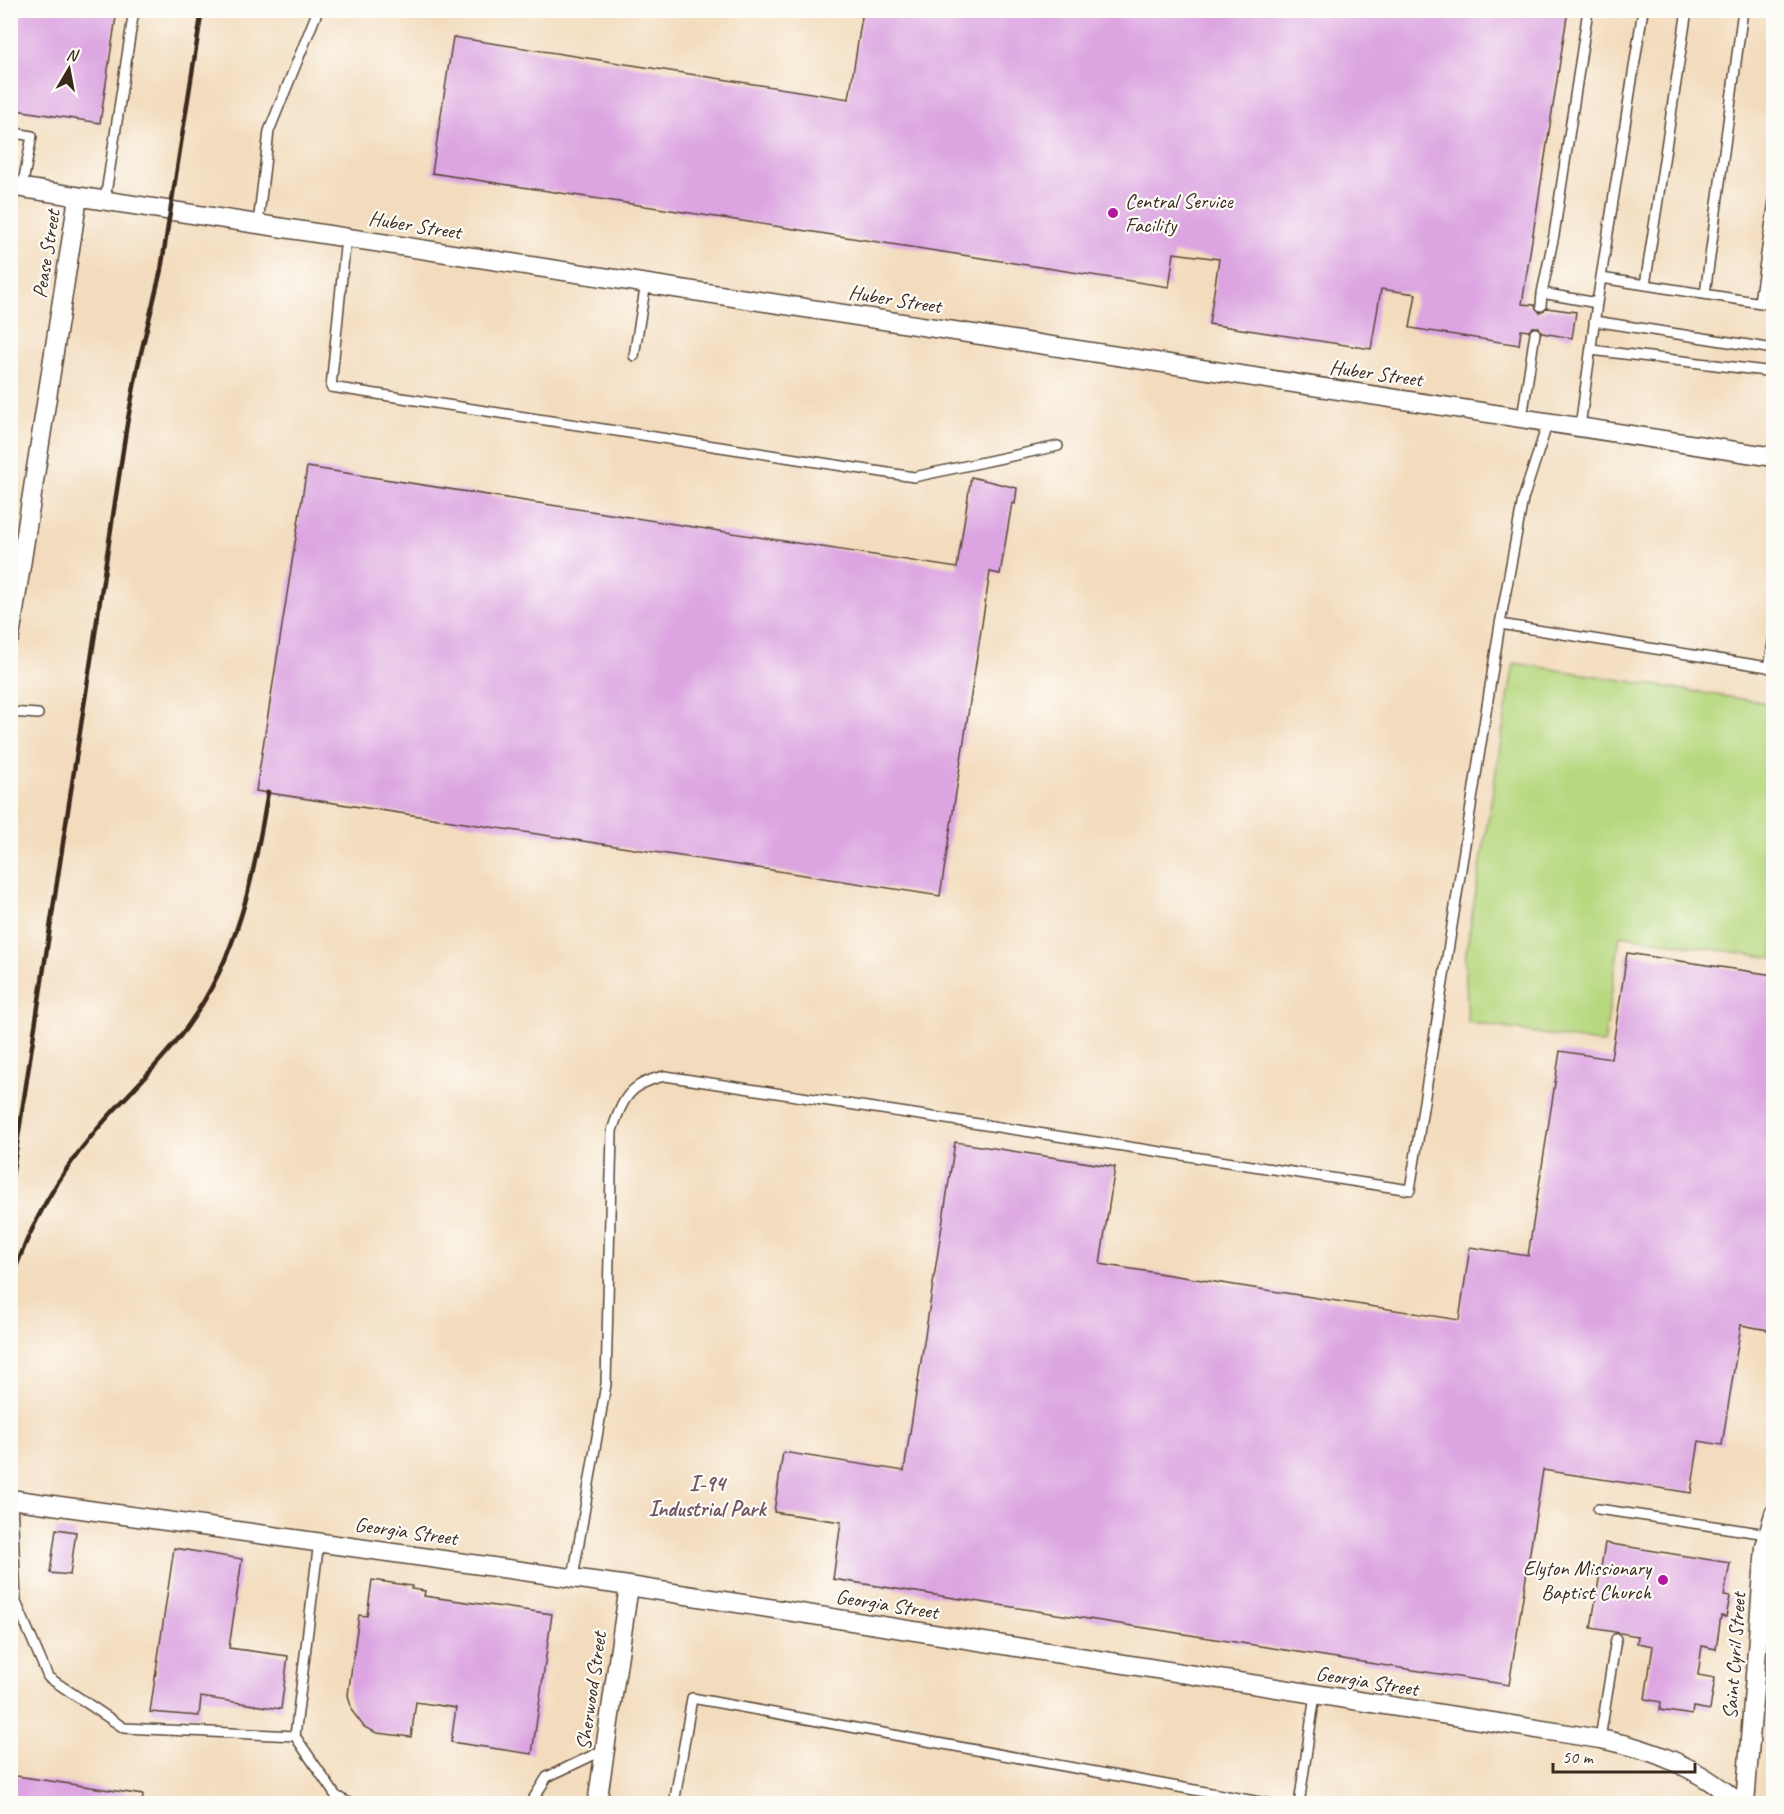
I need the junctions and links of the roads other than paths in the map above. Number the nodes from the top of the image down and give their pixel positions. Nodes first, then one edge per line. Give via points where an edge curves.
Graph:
1 (134, 10) edge
2 (318, 10) edge
3 (1588, 10) edge
4 (1643, 10) edge
5 (1688, 10) edge
6 (1743, 10) edge
7 (10, 132) edge
8 (16, 187) edge
9 (78, 197) junction
10 (105, 200) junction
11 (1773, 201) edge
12 (258, 224) junction
13 (346, 237) junction
14 (1601, 278) junction
15 (646, 283) junction
16 (1645, 285) junction
17 (1542, 293) junction
18 (1705, 294) junction
19 (1759, 302) junction
20 (1597, 303) junction
21 (1773, 305) edge
22 (1540, 306) dead end
23 (1594, 321) junction
24 (1535, 333) dead end
25 (1773, 348) edge
26 (1591, 350) junction
27 (634, 356) dead end
28 (1773, 372) edge
29 (1522, 418) junction
30 (1548, 422) junction
31 (1580, 427) junction
32 (1058, 446) dead end
33 (1773, 457) edge
34 (1500, 624) junction
35 (10, 637) edge
36 (1773, 637) edge
37 (1771, 668) edge
38 (10, 712) edge
39 (38, 714) dead end
40 (11, 1499) edge
41 (1598, 1509) dead end
42 (1773, 1514) edge
43 (1767, 1534) junction
44 (319, 1541) junction
45 (573, 1578) junction
46 (629, 1586) junction
47 (1616, 1639) dead end
48 (1315, 1695) junction
49 (295, 1736) junction
50 (1600, 1739) junction
51 (606, 1749) junction
52 (351, 1803) edge
53 (530, 1803) edge
54 (597, 1803) edge
55 (674, 1803) edge
56 (1271, 1803) edge
57 (1299, 1803) edge
58 (1740, 1803) edge
59 (1745, 1803) edge

1 - 10 lane
2 - 12 lane via 269,131
3 - 17 lane
4 - 14 lane
5 - 16 lane
6 - 18 lane
7 - 8 lane via 32,136
8 - 9 street, Huber Street
9 - 10 street, Huber Street
9 - 35 street, Pease Street
10 - 12 street, Huber Street
11 - 19 lane
12 - 13 street, Huber Street
13 - 15 street, Huber Street
13 - 32 lane via 331,387 914,477
14 - 16 lane
14 - 20 lane
15 - 27 lane
15 - 29 street, Huber Street
16 - 18 lane
17 - 20 lane
17 - 22 lane
18 - 19 lane
19 - 21 lane
20 - 23 lane
23 - 25 lane
23 - 26 lane
24 - 29 lane
26 - 28 lane
26 - 31 lane
29 - 30 street, Huber Street
30 - 31 street, Huber Street
30 - 34 lane via 1523,499
31 - 33 street, Huber Street
34 - 37 lane
34 - 45 lane via 1410,1190 665,1076 645,1080 620,1106 612,1131 606,1384
36 - 37 lane
38 - 39 lane
40 - 44 street, Georgia Street
40 - 49 lane via 16,1602 48,1677 124,1728
41 - 43 lane
42 - 43 street, Saint Cyril Street
43 - 59 street, Saint Cyril Street
44 - 45 street, Georgia Street
44 - 49 lane
45 - 46 street, Georgia Street
46 - 48 street, Georgia Street
46 - 51 street, Sherwood Street
47 - 50 lane
48 - 50 street, Georgia Street
48 - 57 lane
49 - 52 lane via 336,1796
50 - 58 street, Georgia Street via 1671,1758 1714,1781
51 - 53 lane via 547,1777
51 - 54 street, Sherwood Street
55 - 56 lane via 692,1698

